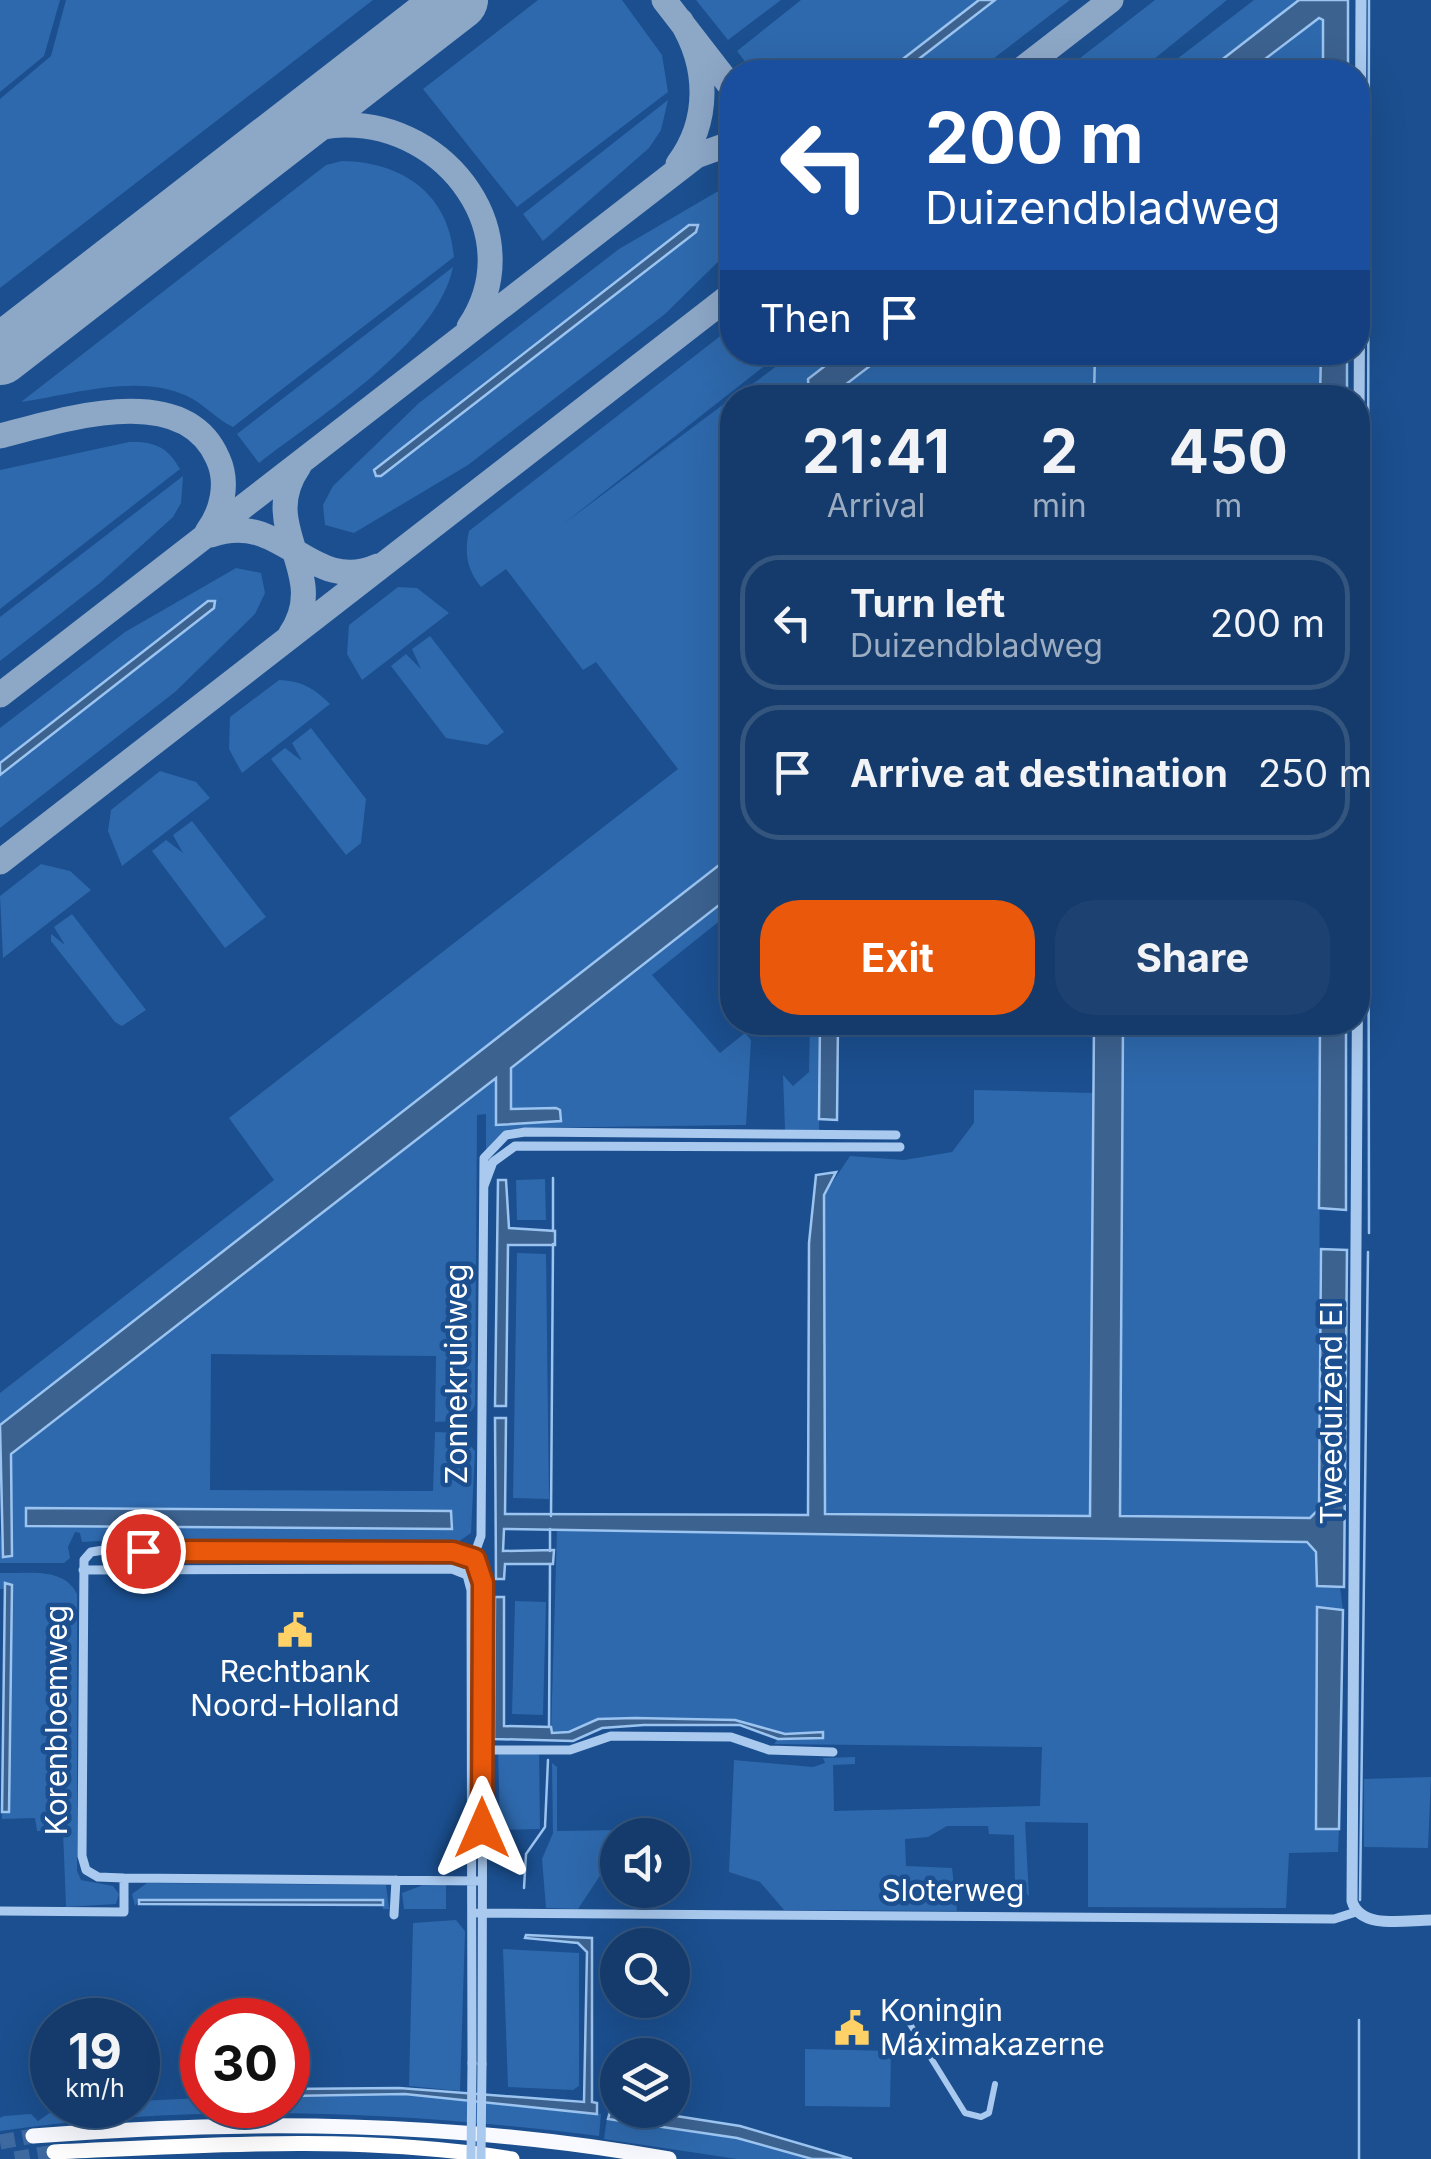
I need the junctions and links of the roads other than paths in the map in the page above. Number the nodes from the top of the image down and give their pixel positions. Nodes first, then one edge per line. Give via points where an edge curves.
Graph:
1 (1361, 0) edge
2 (1361, 60) edge
3 (1358, 1035) edge
4 (896, 1136) dead end
5 (900, 1147) dead end
6 (483, 1188) junction
7 (475, 1559) junction
8 (83, 1570) junction
9 (467, 1575) junction
10 (470, 1750) junction
11 (483, 1750) junction
12 (833, 1752) dead end
13 (124, 1878) junction
14 (396, 1880) junction
15 (469, 1881) junction
16 (482, 1881) junction
17 (0, 1911) edge
18 (1356, 1912) junction
19 (470, 1913) junction
20 (482, 1914) junction
21 (394, 1915) dead end
22 (1431, 1920) edge
23 (897, 2003) dead end
24 (477, 2064) junction
25 (995, 2084) dead end
26 (33, 2136) tunnel mouth
27 (54, 2152) dead end
28 (471, 2159) edge
29 (481, 2159) edge
30 (512, 2159) edge
31 (668, 2159) edge

1 - 2 street
3 - 18 street, Tweeduizend El
4 - 6 street, Zonnekruidweg via 515,1133 484,1158
5 - 6 street via 515,1146 493,1162
6 - 7 street, Zonnekruidweg via 481,1536
7 - 8 street via 453,1552 104,1550 91,1552
7 - 9 street, Zonnekruidweg
7 - 11 street, Zonnekruidweg via 483,1583
8 - 9 street via 452,1569
8 - 13 street, Korenbloemweg via 82,1856 86,1870 98,1877
9 - 10 street
10 - 11 street
10 - 15 street
11 - 12 street via 570,1750 631,1736 730,1737 769,1750
11 - 16 street, Zonnekruidweg
13 - 14 street
13 - 17 street via 124,1912
14 - 15 street
14 - 21 street
15 - 16 street
15 - 19 street
16 - 20 street, Zonnekruidweg
18 - 20 street, Sloterweg via 1334,1919
18 - 22 street, Sloterweg via 1366,1919
19 - 20 street, Sloterweg
19 - 24 street
20 - 24 street, Zonnekruidweg
23 - 25 street via 966,2113 989,2113
24 - 28 street, bridge
24 - 29 street, bridge
26 - 31 highway via 230,2125 376,2126 492,2134
27 - 30 highway via 379,2148

